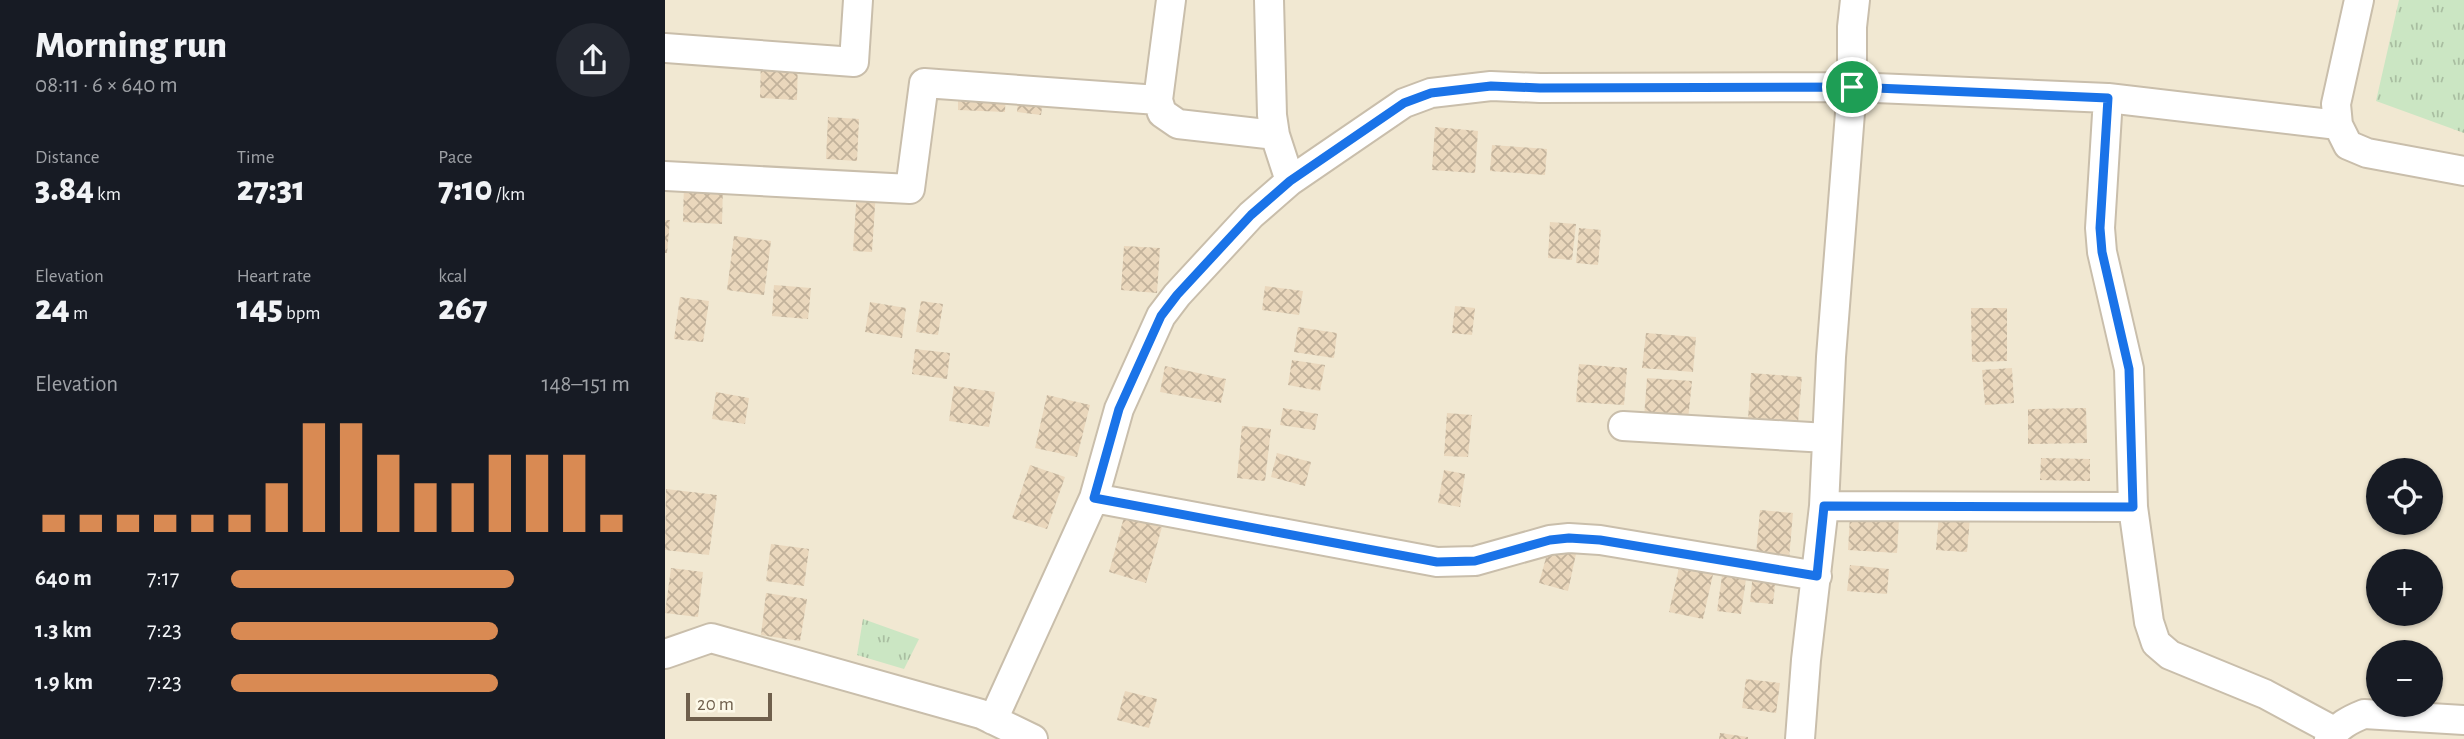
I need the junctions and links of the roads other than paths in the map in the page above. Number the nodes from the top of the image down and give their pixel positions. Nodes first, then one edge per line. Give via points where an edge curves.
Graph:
1 (859, 0) edge
2 (1171, 0) edge
3 (1269, 0) edge
4 (1855, 0) edge
5 (2360, 0) edge
6 (665, 48) edge
7 (1852, 87) junction
8 (2108, 98) junction
9 (1158, 100) junction
10 (2338, 125) junction
11 (1275, 135) junction
12 (2464, 171) edge
13 (665, 176) edge
14 (1290, 181) junction
15 (1622, 426) dead end
16 (1827, 438) junction
17 (1094, 498) junction
18 (1824, 506) junction
19 (2133, 507) junction
20 (1817, 576) junction
21 (665, 654) edge
22 (993, 720) junction
23 (2463, 726) edge
24 (2332, 735) edge
25 (1033, 739) edge
26 (1800, 739) edge

1 - 6 street via 854,62
2 - 9 street
3 - 11 street
4 - 7 street
5 - 10 street via 2336,104
7 - 8 street
7 - 14 street via 1491,86 1431,93 1404,103
7 - 16 street
8 - 10 street
8 - 19 street via 2100,228 2129,369
9 - 11 street via 1162,113 1178,124
9 - 13 street via 924,83 910,189
10 - 12 street via 2348,145 2367,153
11 - 14 street
14 - 17 street via 1251,215 1161,316 1119,409
15 - 16 street
16 - 18 street
17 - 20 street via 1437,562 1475,561 1569,538
17 - 22 street
18 - 19 street
18 - 20 street
19 - 24 street via 2156,643 2170,655 2265,694
20 - 26 street
21 - 22 street via 711,638
22 - 25 street
23 - 24 street via 2364,714 2350,719

